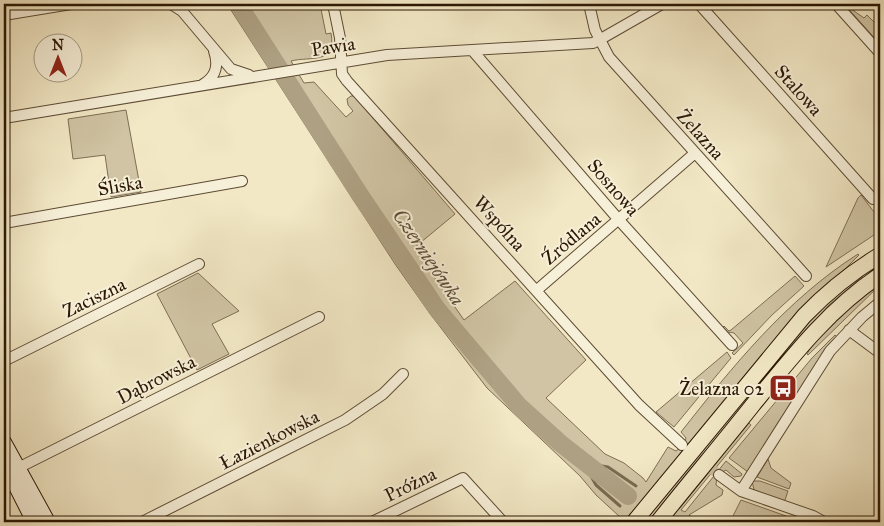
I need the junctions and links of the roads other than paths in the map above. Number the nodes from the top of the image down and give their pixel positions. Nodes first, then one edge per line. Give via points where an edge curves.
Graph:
1 (71, 4) edge
2 (171, 4) edge
3 (333, 4) edge
4 (589, 4) edge
5 (662, 4) edge
6 (699, 4) edge
7 (836, 4) edge
8 (4, 14) edge
9 (599, 40) junction
10 (472, 50) junction
11 (214, 51) junction
12 (880, 53) edge
13 (341, 62) junction
14 (261, 75) junction
15 (201, 86) junction
16 (4, 118) edge
17 (695, 153) junction
18 (242, 181) dead end
19 (873, 199) dead end
20 (619, 220) junction
21 (4, 222) edge
22 (880, 255) edge
23 (199, 264) dead end
24 (880, 275) edge
25 (806, 276) dead end
26 (537, 290) junction
27 (880, 302) edge
28 (319, 317) dead end
29 (849, 330) junction
30 (732, 345) dead end
31 (880, 354) edge
32 (4, 361) edge
33 (403, 374) dead end
34 (4, 442) edge
35 (682, 445) tunnel mouth
36 (10, 468) edge
37 (719, 475) tunnel mouth
38 (741, 491) junction
39 (38, 520) edge
40 (142, 522) edge
41 (372, 522) edge
42 (503, 522) edge
43 (634, 522) edge
44 (658, 522) edge
45 (824, 522) edge

1 - 8 street
2 - 11 street via 182,11
3 - 13 street, Wspólna
4 - 9 street, Żelazna
5 - 9 street, Pawia
6 - 19 street, Stalowa
7 - 12 street
9 - 10 street, Pawia via 593,43
9 - 17 street, Żelazna via 609,57
10 - 13 street, Pawia via 387,55
10 - 20 street, Sosnowa
11 - 14 street via 231,69 244,75
11 - 15 street via 216,72
13 - 14 street, Pawia
13 - 26 street, Wspólna via 342,74 347,81
14 - 15 street, Pawia
15 - 16 street, Pawia
17 - 20 street, Źródlana
17 - 25 street, Żelazna
18 - 21 street, Śliska
20 - 26 street, Źródlana
20 - 30 street, Sosnowa
22 - 43 main road via 852,272 804,316
23 - 32 street, Zaciszna
24 - 44 main road via 824,320
26 - 35 street, Wspólna via 639,405
27 - 29 street
28 - 36 street, Dąbrowska
29 - 31 street
29 - 38 street via 830,351
33 - 40 street, Łazienkowska via 383,394 345,420
34 - 36 main road
36 - 39 main road
37 - 38 street
38 - 45 street
41 - 42 street, Próżna via 463,478

